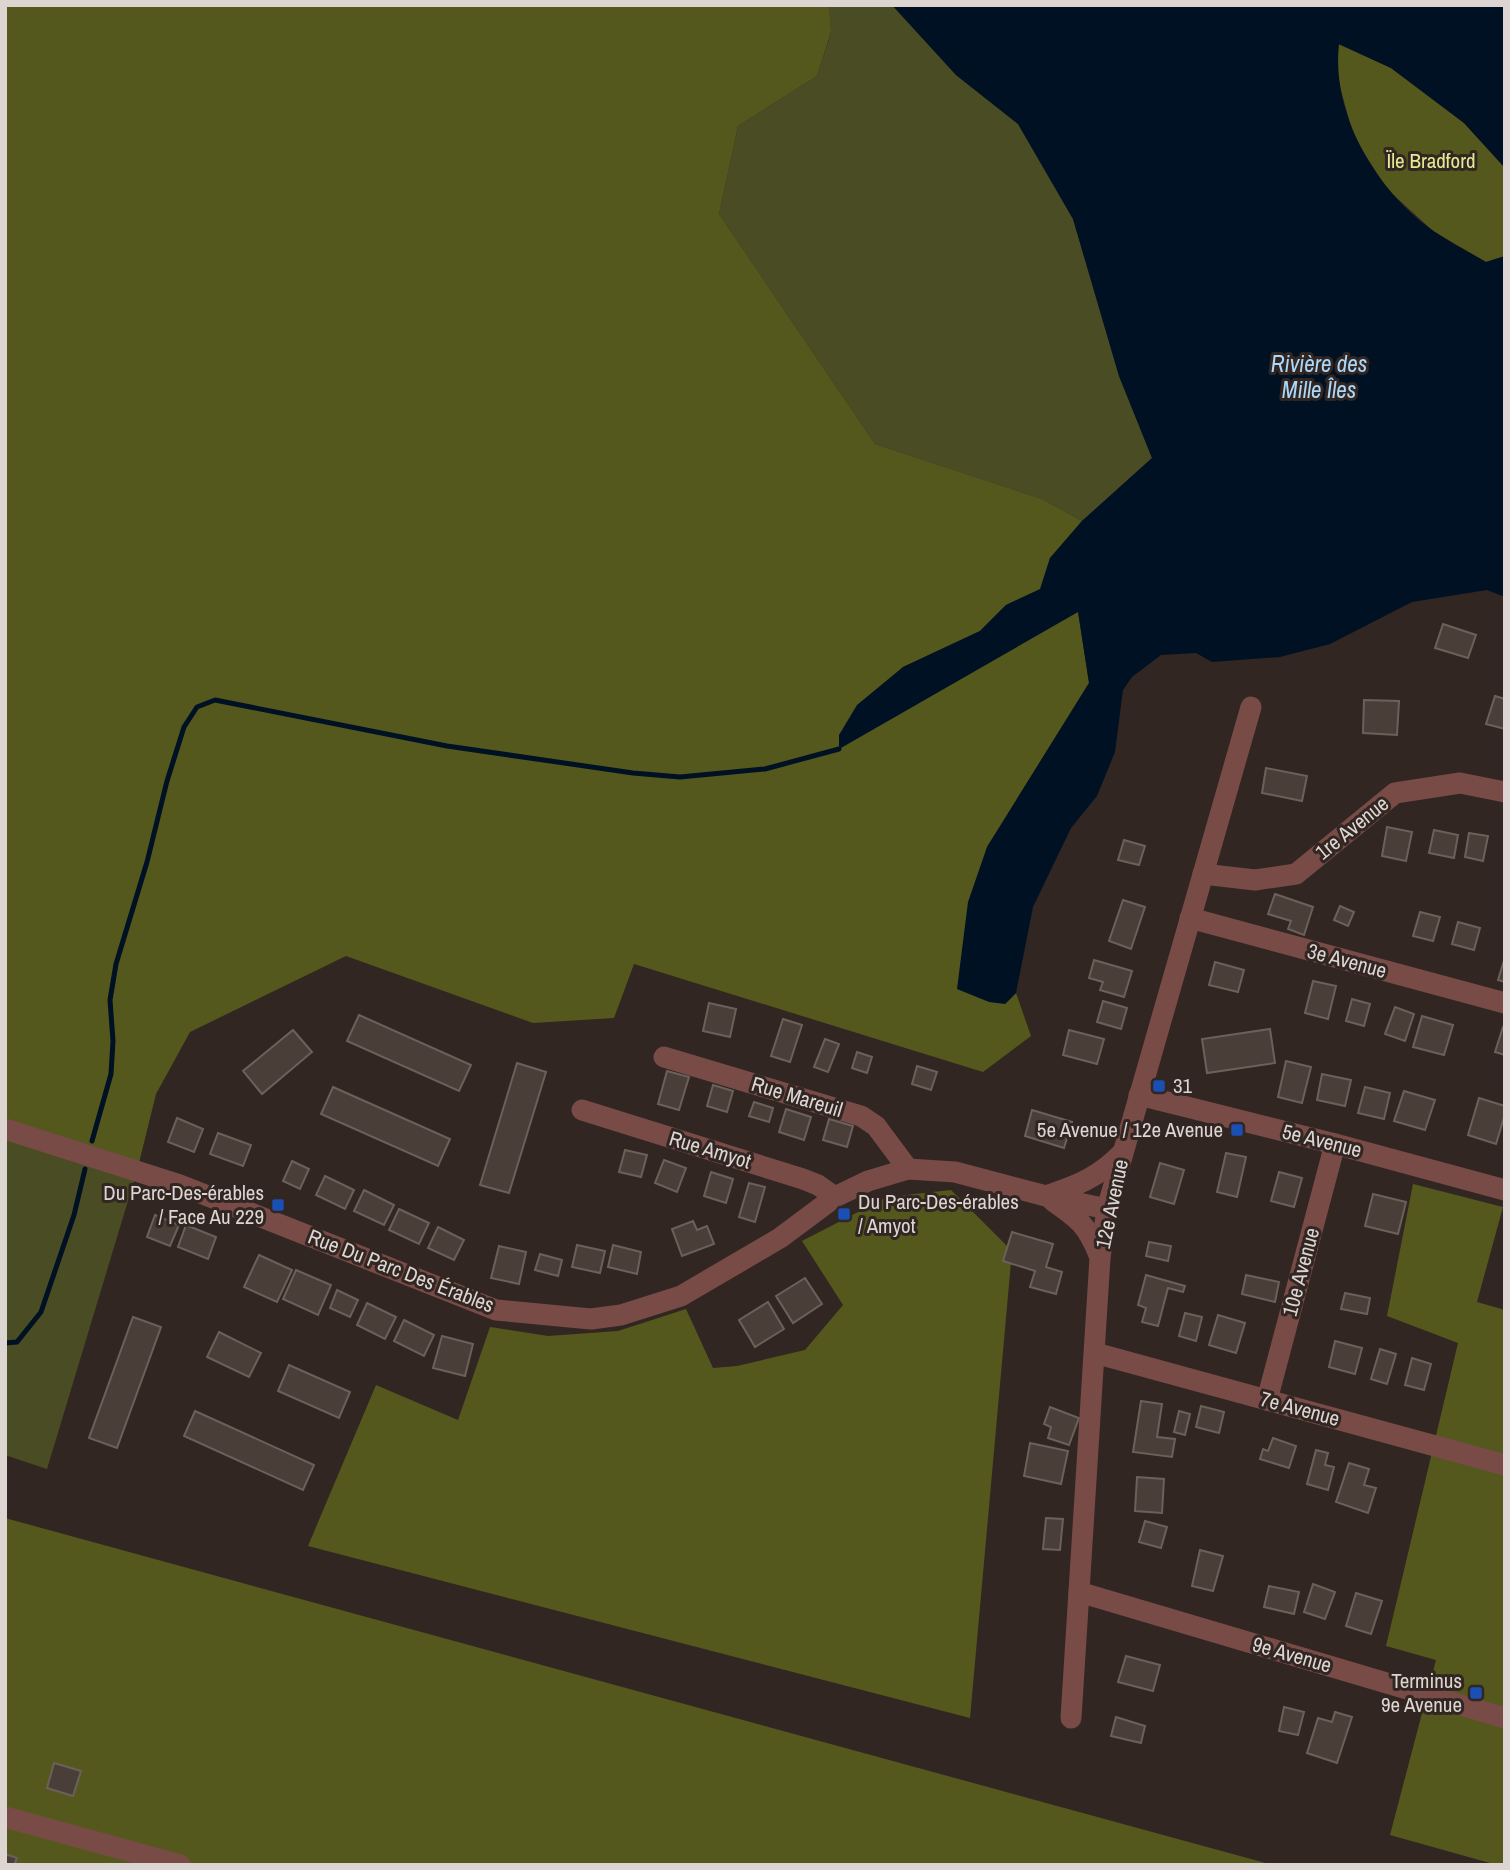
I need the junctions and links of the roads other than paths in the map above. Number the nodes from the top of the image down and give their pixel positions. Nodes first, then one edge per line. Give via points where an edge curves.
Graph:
1 (1251, 707) dead end
2 (1505, 792) edge
3 (1203, 874) junction
4 (1190, 918) junction
5 (1505, 1003) edge
6 (664, 1057) dead end
7 (1139, 1095) junction
8 (582, 1110) dead end
9 (5, 1129) edge
10 (1335, 1144) junction
11 (1123, 1151) junction
12 (908, 1168) junction
13 (1505, 1190) edge
14 (1046, 1196) junction
15 (835, 1197) junction
16 (1107, 1209) junction
17 (1100, 1258) junction
18 (1095, 1353) junction
19 (1267, 1400) junction
20 (1505, 1465) edge
21 (1080, 1592) junction
22 (1072, 1718) dead end
23 (1505, 1718) edge
24 (5, 1817) edge
25 (180, 1865) edge

1 - 3 street, 12e Avenue
2 - 3 street, 1re Avenue via 1460,783 1395,793 1296,874 1255,880
3 - 4 street, 12e Avenue
4 - 5 street, 3e Avenue
4 - 7 street, 12e Avenue
6 - 12 street, Rue Mareuil via 861,1116 876,1126
7 - 10 street, 5e Avenue
7 - 11 street, 12e Avenue
8 - 15 street, Rue Amyot via 803,1179
9 - 15 street, Rue Du Parc Des Érables via 180,1185 496,1310 591,1319 621,1315 681,1296 780,1238
10 - 13 street, 5e Avenue
10 - 19 street, 10e Avenue
11 - 14 street via 1089,1180
11 - 16 street, 12e Avenue
12 - 14 street, Rue Du Parc Des Érables via 956,1172
12 - 15 street, Rue Du Parc Des Érables
14 - 16 street, Rue Du Parc Des Érables
14 - 17 street via 1089,1231
16 - 17 street, 12e Avenue
17 - 18 street, 12e Avenue
18 - 19 street, 7e Avenue
18 - 21 street, 12e Avenue
19 - 20 street, 7e Avenue
21 - 22 street, 12e Avenue
21 - 23 street, 9e Avenue
24 - 25 street

